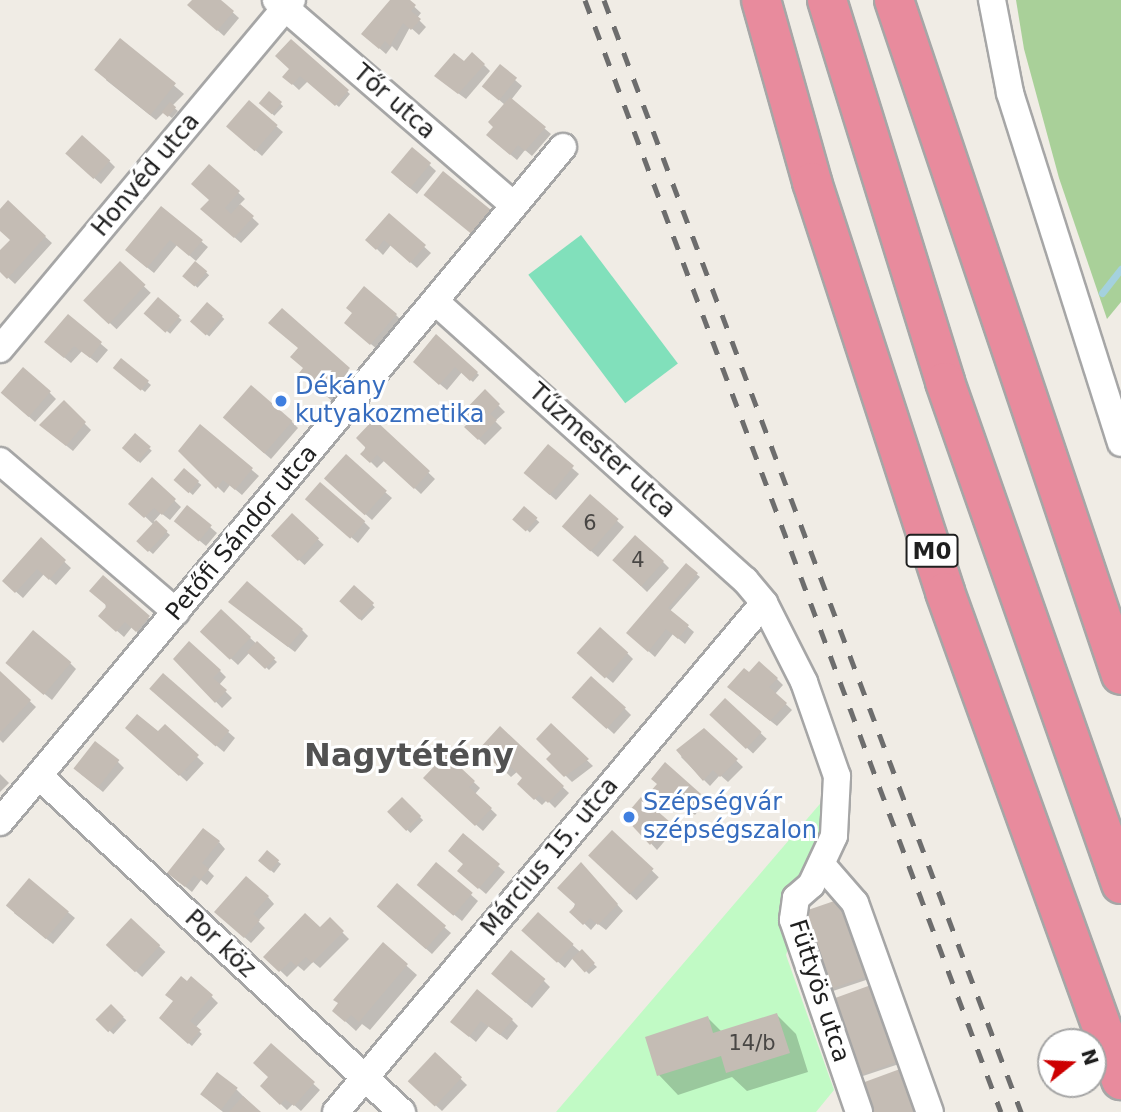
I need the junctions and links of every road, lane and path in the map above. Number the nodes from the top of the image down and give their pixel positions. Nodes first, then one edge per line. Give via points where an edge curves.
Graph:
1 (827, 0) edge
2 (894, 0) edge
3 (907, 0) edge
4 (992, 0) edge
5 (285, 3) edge
6 (761, 5) edge
7 (928, 110) junction
8 (563, 147) dead end
9 (512, 204) junction
10 (436, 302) junction
11 (0, 349) edge
12 (1121, 443) edge
13 (0, 461) edge
14 (764, 603) junction
15 (176, 612) junction
16 (1121, 675) edge
17 (39, 776) junction
18 (0, 822) edge
19 (822, 865) junction
20 (1121, 884) edge
21 (365, 1078) junction
22 (1121, 1080) edge
23 (336, 1112) edge
24 (402, 1112) edge
25 (859, 1112) edge
26 (929, 1112) edge

1 - 20 highway, M0 via 945,382
2 - 7 highway
3 - 7 highway
4 - 12 street via 1010,93
5 - 9 street, Tőr utca
5 - 11 street, Honvéd utca
6 - 22 highway, M0 via 812,182 941,579
7 - 16 highway
8 - 9 street, Petőfi Sándor utca
9 - 10 street, Petőfi Sándor utca
10 - 14 street, Tűzmester utca via 745,580
10 - 15 street, Petőfi Sándor utca
13 - 15 street
14 - 19 street, Füttyös utca via 804,682 837,776 835,836
14 - 21 street, Március 15. utca
15 - 17 street, Petőfi Sándor utca
17 - 18 street, Petőfi Sándor utca
17 - 21 street, Por köz
19 - 25 street, Füttyös utca via 811,885 796,898 793,920
19 - 26 street via 855,903
21 - 23 street, Március 15. utca
21 - 24 street, Por köz

